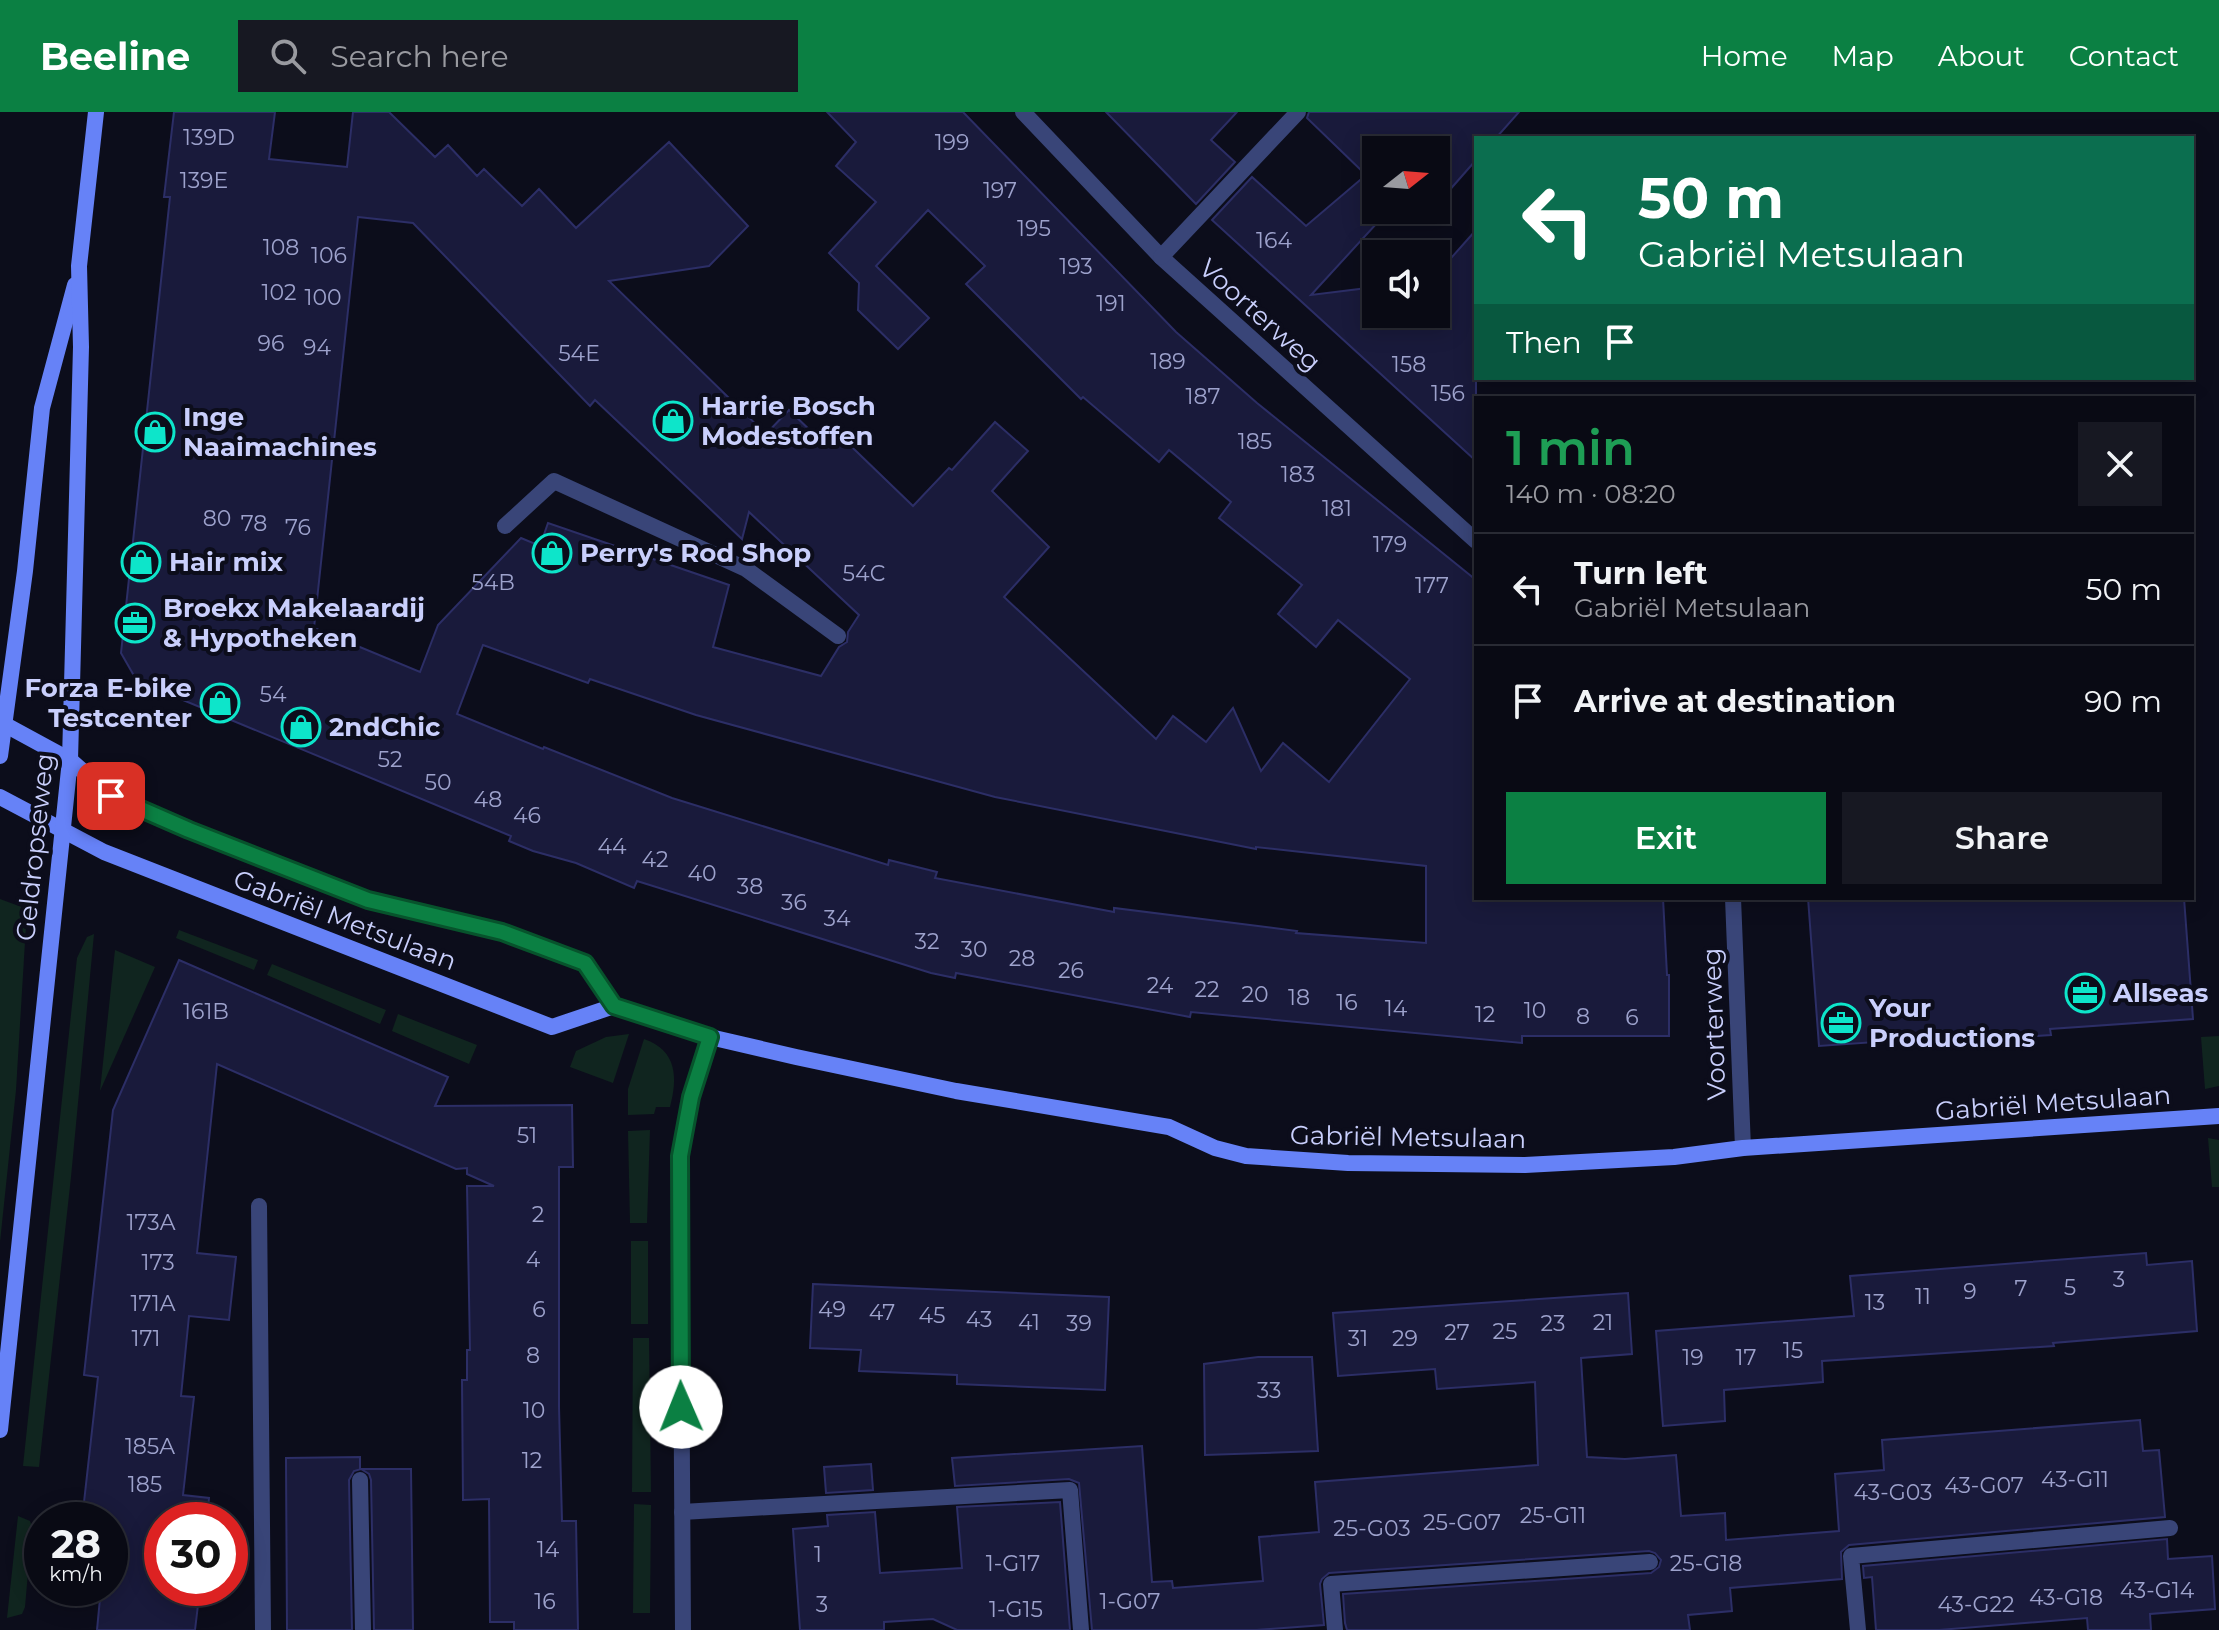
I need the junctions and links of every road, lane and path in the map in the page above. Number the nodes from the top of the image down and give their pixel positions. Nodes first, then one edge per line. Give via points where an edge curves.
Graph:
1 (96, 112) edge
2 (1023, 112) edge
3 (1298, 112) edge
4 (1161, 257) junction
5 (79, 266) junction
6 (505, 526) dead end
7 (1474, 539) edge
8 (838, 636) dead end
9 (2, 724) edge
10 (0, 756) edge
11 (70, 760) junction
12 (0, 797) edge
13 (62, 828) junction
14 (1733, 900) edge
15 (614, 1006) junction
16 (710, 1037) junction
17 (2219, 1116) edge
18 (1743, 1148) junction
19 (259, 1206) dead end
20 (0, 1430) edge
21 (360, 1480) dead end
22 (682, 1512) junction
23 (2170, 1528) dead end
24 (1650, 1562) dead end
25 (263, 1630) edge
26 (363, 1630) edge
27 (683, 1630) edge
28 (1081, 1630) edge
29 (1335, 1630) edge
30 (1858, 1630) edge

1 - 5 street, Geldropseweg
2 - 4 street, Voorterweg
3 - 4 street
4 - 7 street, Voorterweg
5 - 9 street, Geldropseweg via 42,408
5 - 11 street, Geldropseweg
6 - 8 street via 554,481 746,569
9 - 10 street, Geldropseweg
9 - 11 street, Gabriël Metsulaan
11 - 13 street, Geldropseweg
11 - 15 street, Gabriël Metsulaan via 111,796 219,842 368,900 502,932 585,963
12 - 13 street, Gabriël Metsulaan
13 - 15 street, Gabriël Metsulaan via 104,852 552,1027
13 - 20 street, Geldropseweg
14 - 18 street, Voorterweg
15 - 16 street, Gabriël Metsulaan
16 - 18 street, Gabriël Metsulaan via 956,1091 1169,1127 1246,1156 1525,1165
16 - 22 street via 680,1156
17 - 18 street, Gabriël Metsulaan
19 - 25 street
21 - 26 street
22 - 27 street
22 - 28 street via 1070,1490
23 - 30 street via 1851,1556
24 - 29 street via 1331,1584

